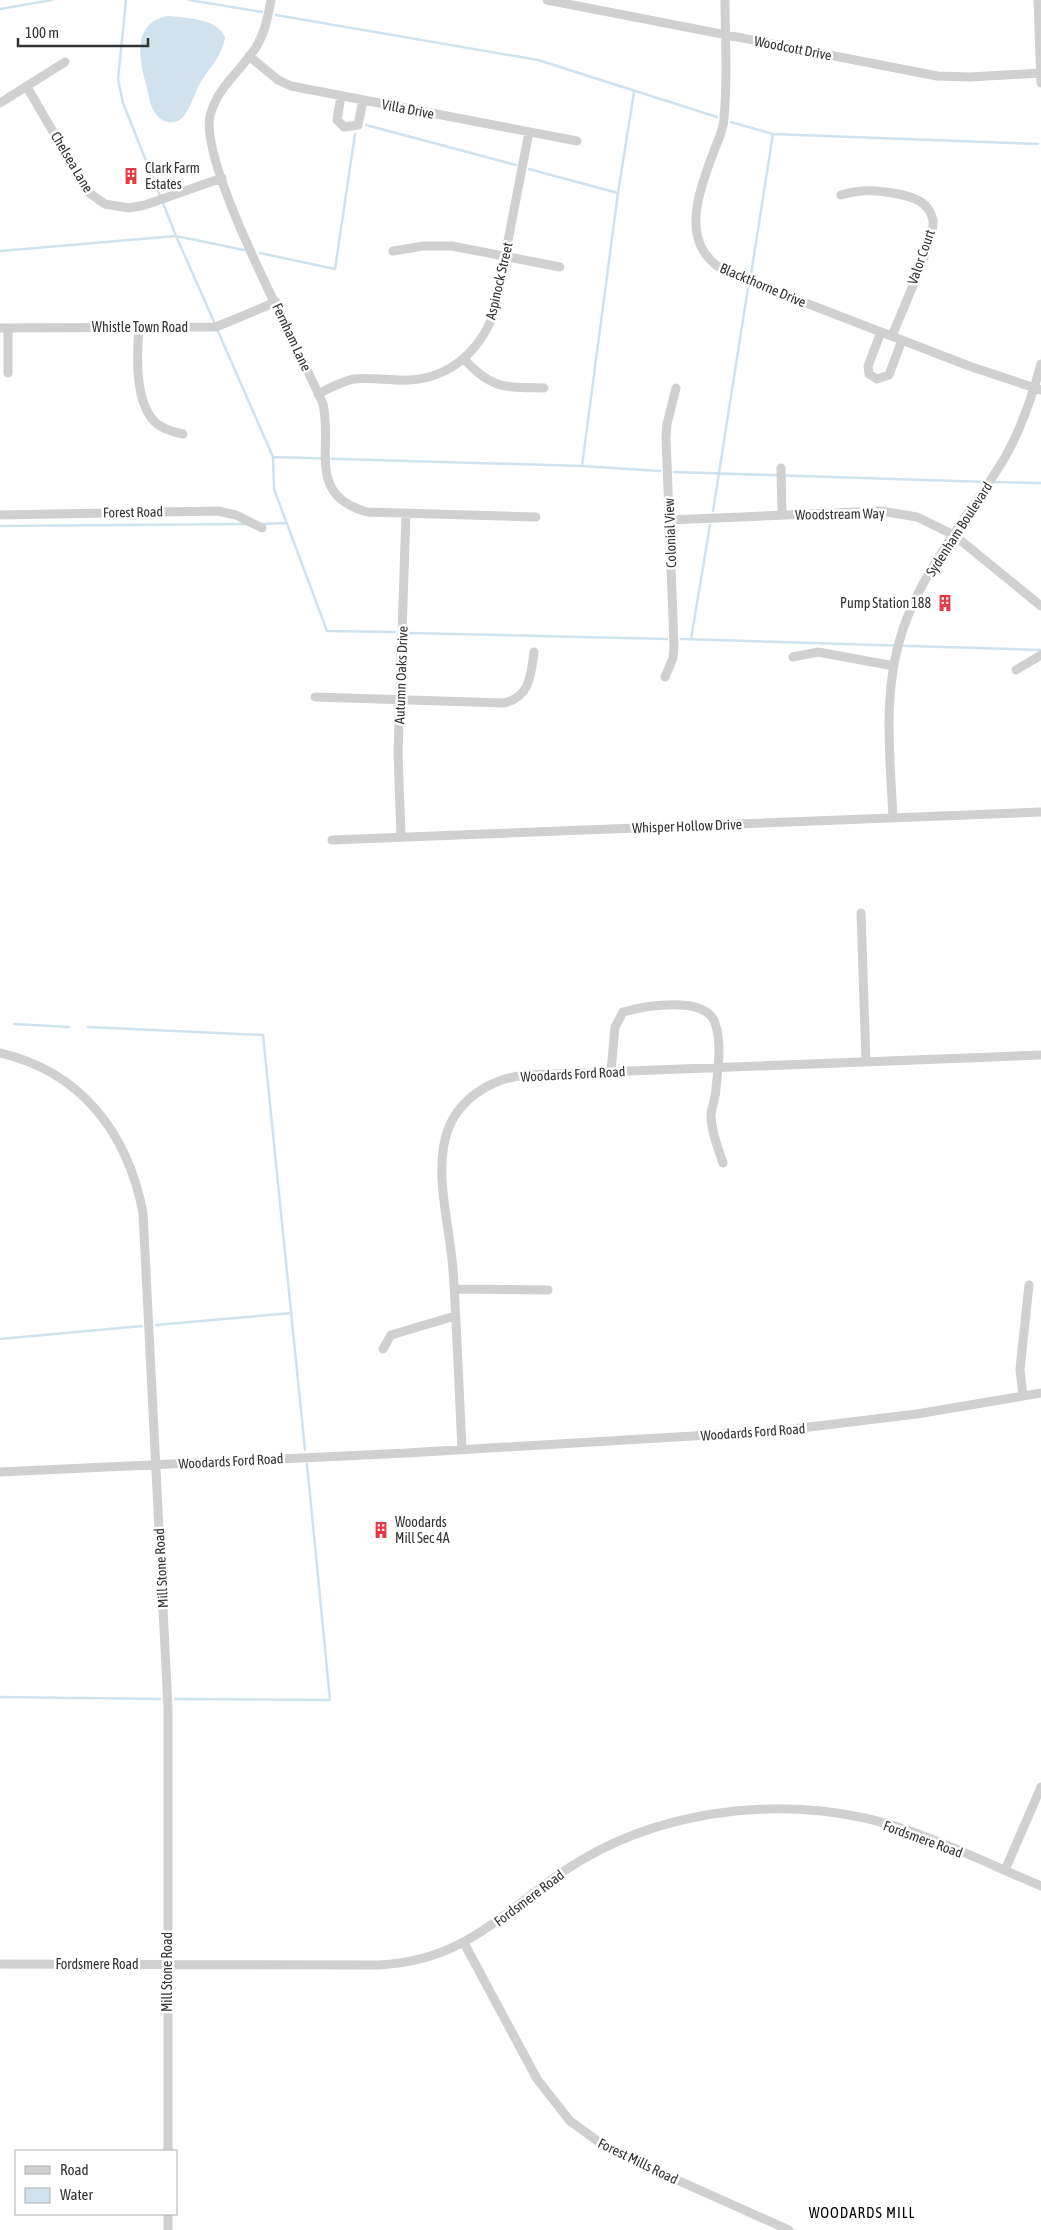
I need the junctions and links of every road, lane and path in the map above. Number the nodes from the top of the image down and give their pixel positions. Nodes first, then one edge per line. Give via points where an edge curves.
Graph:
1 (271, 0) edge
2 (547, 0) edge
3 (725, 0) edge
4 (1038, 0) edge
5 (725, 34) junction
6 (249, 56) junction
7 (65, 62) dead end
8 (1041, 73) edge
9 (1041, 83) edge
10 (27, 87) junction
11 (341, 96) junction
12 (363, 100) junction
13 (0, 103) edge
14 (529, 132) junction
15 (576, 141) dead end
16 (222, 178) junction
17 (841, 194) dead end
18 (393, 252) dead end
19 (506, 256) junction
20 (560, 267) dead end
21 (276, 302) junction
22 (139, 327) junction
23 (4, 328) edge
24 (881, 332) junction
25 (892, 336) junction
26 (902, 340) junction
27 (464, 359) junction
28 (1041, 364) edge
29 (8, 373) dead end
30 (544, 388) dead end
31 (676, 388) dead end
32 (1038, 389) edge
33 (318, 394) junction
34 (183, 434) dead end
35 (781, 468) dead end
36 (406, 513) junction
37 (0, 515) edge
38 (782, 515) junction
39 (536, 517) dead end
40 (669, 520) junction
41 (262, 528) dead end
42 (954, 535) junction
43 (1041, 606) edge
44 (534, 652) dead end
45 (1041, 654) edge
46 (793, 657) dead end
47 (894, 666) junction
48 (1016, 670) dead end
49 (666, 677) dead end
50 (315, 697) dead end
51 (400, 700) junction
52 (1041, 812) edge
53 (893, 818) junction
54 (401, 837) junction
55 (332, 840) dead end
56 (861, 913) dead end
57 (0, 1053) edge
58 (1041, 1055) edge
59 (866, 1062) junction
60 (718, 1068) junction
61 (611, 1072) junction
62 (724, 1164) dead end
63 (1029, 1285) dead end
64 (454, 1289) junction
65 (548, 1290) dead end
66 (455, 1316) junction
67 (383, 1349) dead end
68 (1041, 1393) edge
69 (1023, 1396) junction
70 (462, 1449) junction
71 (156, 1464) junction
72 (0, 1472) edge
73 (1041, 1787) edge
74 (1004, 1870) junction
75 (1041, 1886) edge
76 (464, 1943) junction
77 (0, 1964) edge
78 (167, 1964) junction
79 (168, 2150) edge
80 (168, 2215) edge
81 (168, 2230) edge
82 (790, 2230) edge

1 - 6 street, Fernham Lane via 264,30
2 - 5 street, Woodcott Drive
3 - 5 street, Blackthorne Drive
4 - 8 street
5 - 8 street, Woodcott Drive via 937,76
5 - 24 street, Blackthorne Drive via 724,120 700,192 696,223 700,247 719,268
6 - 11 street, Villa Drive via 284,83
6 - 16 street, Fernham Lane via 215,100 210,119 211,144
7 - 10 street
8 - 9 street
10 - 13 street
10 - 16 street, Chelsea Lane via 88,192 105,204 130,208 145,205
11 - 12 street, Villa Drive
11 - 12 street via 337,120 344,127 358,125
12 - 14 street, Villa Drive
14 - 15 street, Villa Drive
14 - 19 street, Aspinock Street
16 - 21 street, Fernham Lane via 234,213
17 - 25 street, Valor Court via 868,189 911,196 924,203 932,219 929,240
18 - 19 street via 436,245
19 - 20 street
19 - 27 street, Aspinock Street via 488,330
21 - 22 street, Whistle Town Road via 216,327
21 - 33 street, Fernham Lane
22 - 23 street, Whistle Town Road
22 - 34 street via 138,376 147,408 156,422 170,431
23 - 29 street
24 - 25 street, Blackthorne Drive
24 - 26 street via 868,366 869,374 877,379 889,375
25 - 26 street, Blackthorne Drive
26 - 32 street, Blackthorne Drive
27 - 30 street via 481,377 492,383 512,388
27 - 33 street, Aspinock Street via 430,377 408,381 355,379
28 - 32 street, Sydenham Boulevard
31 - 40 street, Colonial View via 666,437
32 - 42 street, Sydenham Boulevard via 1004,458
33 - 36 street, Fernham Lane via 325,414 324,470 332,490 354,508 367,512
35 - 38 street
36 - 39 street, Fernham Lane
36 - 51 street, Autumn Oaks Drive
37 - 41 street, Forest Road via 218,510 236,514
38 - 40 street, Woodstream Way
38 - 42 street, Woodstream Way via 891,512 917,517
40 - 49 street, Colonial View via 674,652
42 - 43 street, Woodstream Way
42 - 47 street, Sydenham Boulevard via 915,600 903,629
44 - 51 street via 528,685 511,701
45 - 48 street
46 - 47 street via 818,652
47 - 53 street, Sydenham Boulevard via 889,704
50 - 51 street
51 - 54 street, Autumn Oaks Drive
52 - 53 street, Whisper Hollow Drive
53 - 54 street, Whisper Hollow Drive
54 - 55 street, Whisper Hollow Drive
56 - 59 street
57 - 71 street, Mill Stone Road via 36,1065 80,1094 105,1120 128,1159 138,1186 143,1214
58 - 59 street, Woodards Ford Road
59 - 60 street, Woodards Ford Road
60 - 61 street, Woodards Ford Road
60 - 61 street via 715,1022 707,1011 692,1006 646,1006 622,1012 615,1027
60 - 62 street via 711,1116
61 - 64 street, Woodards Ford Road via 512,1077 491,1084 459,1111 449,1127 442,1160
63 - 69 street via 1020,1369
64 - 65 street
64 - 66 street, Woodards Ford Road
66 - 67 street via 391,1335
66 - 70 street, Woodards Ford Road
68 - 69 street, Woodards Ford Road
69 - 70 street, Woodards Ford Road via 917,1414 776,1431
70 - 71 street, Woodards Ford Road
71 - 72 street, Woodards Ford Road
71 - 78 street, Mill Stone Road via 168,1708
73 - 74 street
74 - 75 street, Fordsmere Road
74 - 76 street, Fordsmere Road via 922,1836 866,1819 779,1808 722,1812 638,1834 589,1856
76 - 78 street, Fordsmere Road via 428,1958 398,1964
76 - 82 street, Forest Mills Road via 537,2079 570,2121 610,2150
77 - 78 street, Fordsmere Road
78 - 79 street, Mill Stone Road
80 - 81 street

